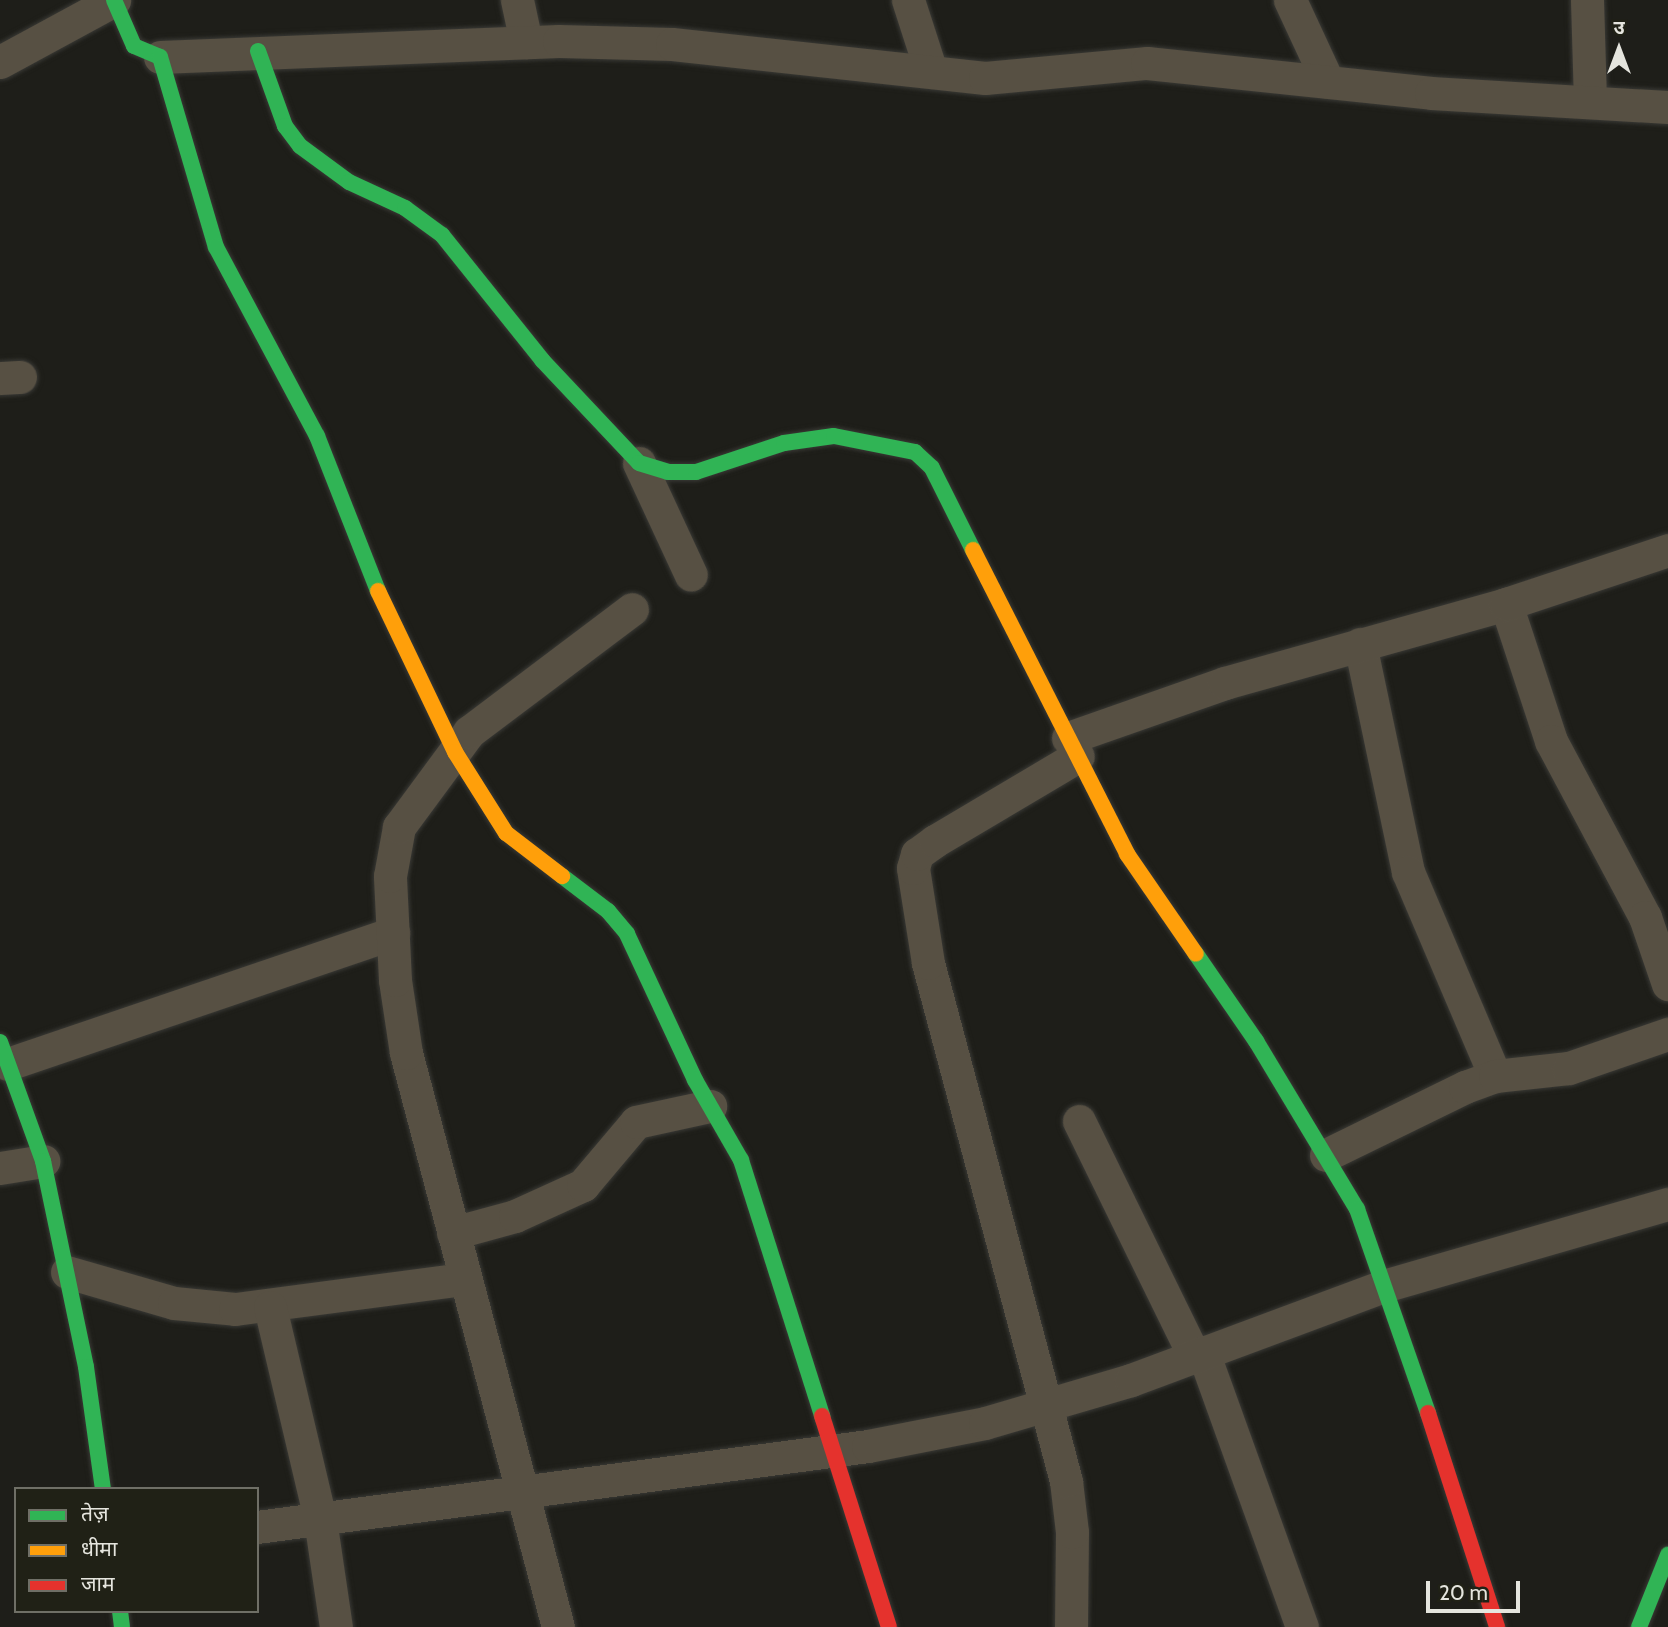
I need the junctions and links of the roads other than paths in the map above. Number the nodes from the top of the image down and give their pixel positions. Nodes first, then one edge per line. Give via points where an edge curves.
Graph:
1 (114, 0) edge
2 (517, 0) edge
3 (908, 0) edge
4 (1290, 0) edge
5 (1587, 0) edge
6 (526, 42) junction
7 (258, 51) junction
8 (160, 57) junction
9 (0, 62) edge
10 (931, 71) junction
11 (1328, 82) junction
12 (1590, 101) junction
13 (1668, 107) edge
14 (639, 463) junction
15 (1668, 550) edge
16 (691, 575) dead end
17 (1506, 604) junction
18 (632, 609) dead end
19 (1360, 644) junction
20 (1073, 747) junction
21 (455, 752) junction
22 (393, 933) junction
23 (1668, 984) edge
24 (1668, 1034) edge
25 (4, 1053) edge
26 (1496, 1076) junction
27 (710, 1106) junction
28 (1079, 1121) dead end
29 (1326, 1155) junction
30 (43, 1161) junction
31 (0, 1168) edge
32 (1668, 1204) edge
33 (453, 1233) junction
34 (67, 1272) junction
35 (464, 1279) junction
36 (1387, 1285) junction
37 (270, 1307) junction
38 (1198, 1354) junction
39 (1050, 1406) junction
40 (831, 1451) junction
41 (103, 1487) edge
42 (521, 1492) junction
43 (320, 1519) junction
44 (259, 1527) edge
45 (1668, 1555) edge
46 (336, 1627) edge
47 (558, 1627) edge
48 (889, 1627) edge
49 (1071, 1627) edge
50 (1301, 1627) edge
51 (1497, 1627) edge
52 (1639, 1627) edge

1 - 8 street via 134,46
1 - 9 street
2 - 6 street
3 - 10 street
4 - 11 street
5 - 12 street
6 - 7 street
6 - 10 street via 672,44
7 - 8 street
7 - 14 street via 285,126 300,146 349,182 405,208 442,235 541,360
8 - 21 street via 191,176 216,247 317,436 400,646
10 - 11 street via 985,78 1147,63
11 - 12 street
12 - 13 street
14 - 16 street
14 - 20 street via 668,472 696,472 811,436 915,452 947,490
15 - 17 street
17 - 19 street
17 - 23 street via 1551,741 1645,917
18 - 21 street via 503,702
19 - 20 street via 1225,683
19 - 26 street via 1408,872
20 - 29 street via 1127,854 1256,1041
20 - 39 street via 917,854 913,868 928,963
21 - 22 street via 399,827 390,876
21 - 27 street via 506,833 608,911 627,934
22 - 25 street
22 - 33 street via 397,1011
24 - 26 street via 1569,1068
25 - 30 street
26 - 29 street
27 - 33 street via 636,1122 583,1185 515,1216
27 - 40 street via 741,1160
28 - 38 street
29 - 36 street via 1357,1209
30 - 31 street
30 - 34 street
32 - 36 street
33 - 35 street
34 - 37 street via 203,1308
34 - 41 street
35 - 37 street
35 - 42 street
36 - 38 street
36 - 51 street
37 - 43 street
38 - 39 street
38 - 50 street
39 - 40 street
39 - 49 street via 1071,1510
40 - 42 street
40 - 48 street
42 - 43 street
42 - 47 street
43 - 44 street
43 - 46 street
45 - 52 street

